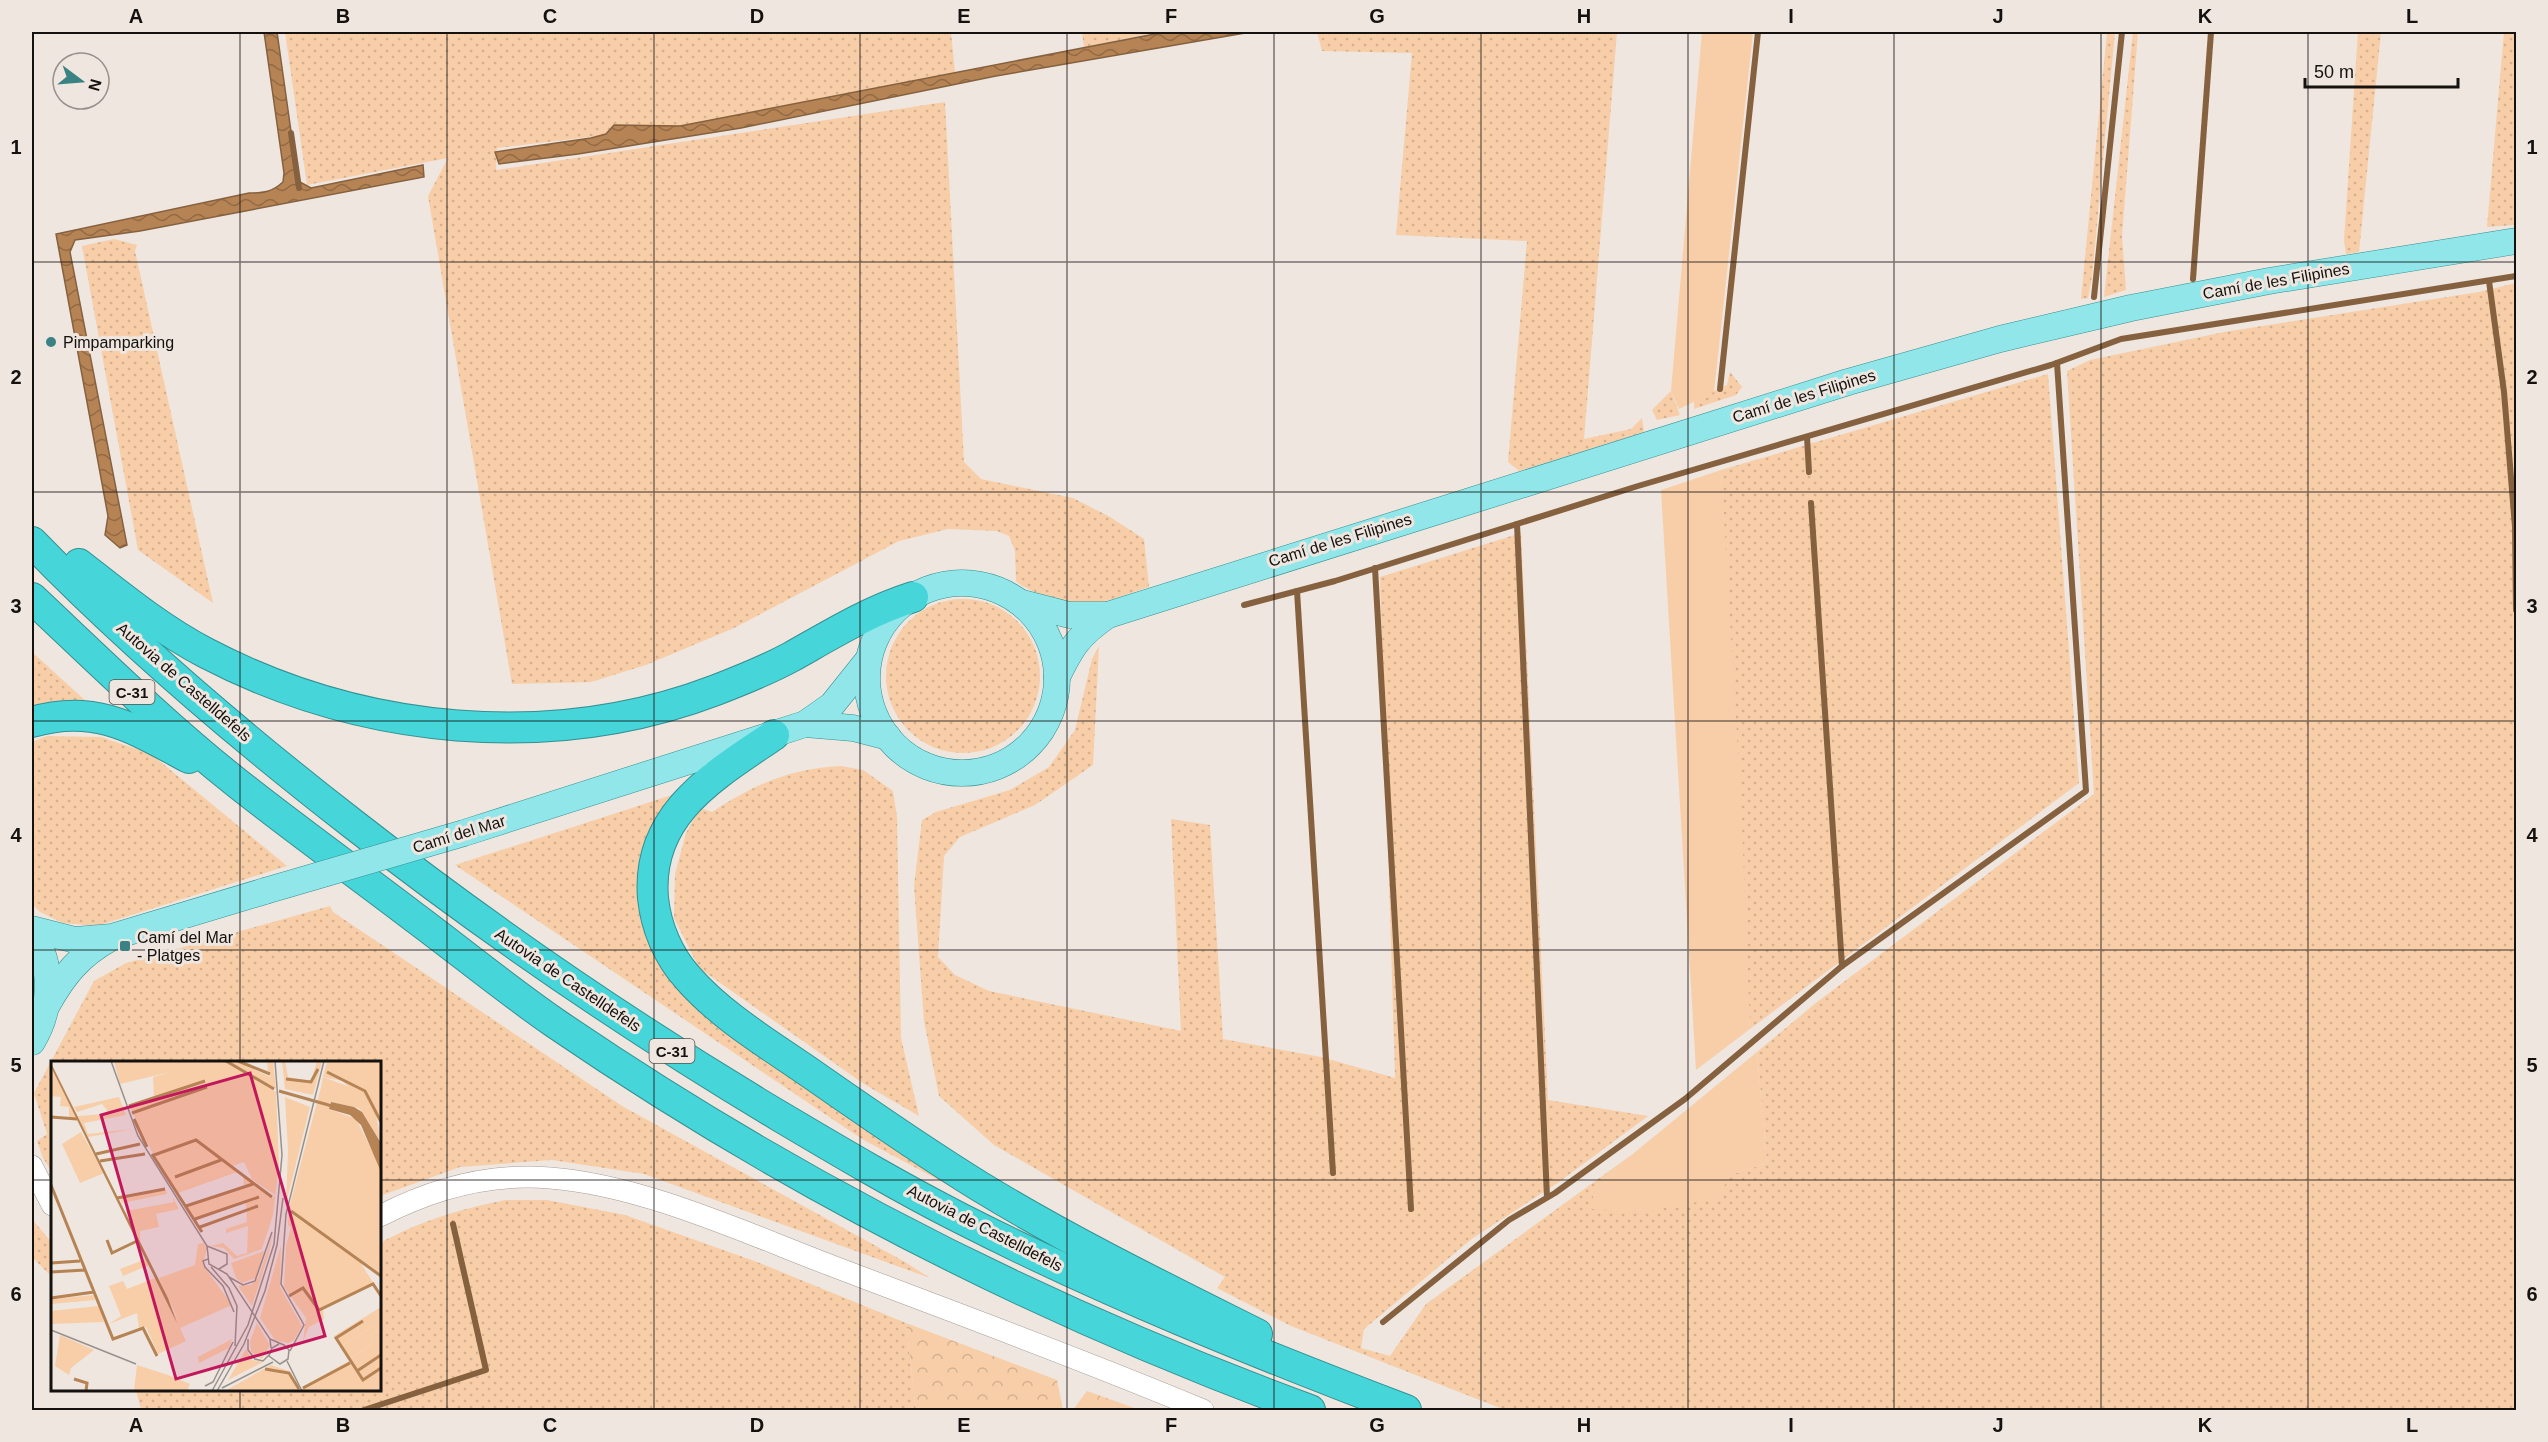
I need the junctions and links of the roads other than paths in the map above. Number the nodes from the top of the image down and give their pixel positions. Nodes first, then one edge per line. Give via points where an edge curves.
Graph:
1 (2517, 241) edge
2 (32, 529) edge
3 (32, 542) edge
4 (913, 597) junction
5 (32, 598) edge
6 (1019, 602) junction
7 (1108, 615) junction
8 (868, 660) junction
9 (1057, 677) junction
10 (32, 722) edge
11 (805, 724) junction
12 (774, 735) junction
13 (888, 737) junction
14 (235, 781) junction
15 (32, 931) edge
16 (112, 937) junction
17 (47, 1006) junction
18 (32, 1042) edge
19 (32, 1166) edge
20 (51, 1203) edge
21 (381, 1216) edge
22 (1203, 1410) edge
23 (1310, 1410) edge
24 (1406, 1410) edge
25 (1412, 1410) edge

1 - 7 main road, Camí de les Filipines via 2269,281 2000,339 1827,389
2 - 4 highway via 124,600 205,653 326,702 429,724 490,728 564,724 624,716 672,704 757,674 858,618
3 - 24 highway, Autovia de Castelldefels / C-31 via 155,659 296,779 431,885 692,1064 957,1216 1056,1265 1184,1323
4 - 6 main road via 945,585 973,584 992,588
4 - 8 main road via 884,624
5 - 14 highway, C-31
6 - 7 main road via 1069,615
6 - 9 main road via 1049,638
7 - 9 main road via 1076,641
8 - 11 main road, Camí del Mar via 832,705
8 - 13 main road via 867,694 877,723
9 - 13 main road via 1053,705 1040,731 1029,746 999,765 967,772 936,769 908,756
10 - 14 highway via 68,715 106,718 143,732
11 - 12 main road, Camí del Mar
11 - 13 main road, Camí del Mar via 853,728
12 - 16 main road, Camí del Mar, bridge via 464,833
12 - 25 highway via 699,788 662,838 655,861 653,898 662,936 687,977 726,1014 978,1186 1151,1280
14 - 23 highway, C-31 via 553,1022 805,1178 935,1248 1043,1299
15 - 16 main road, Camí del Mar via 75,940
15 - 17 main road via 47,972
16 - 17 main road, Camí del Mar via 74,964
17 - 18 main road
19 - 20 street
21 - 22 street via 443,1190 496,1179 548,1177 610,1187 723,1224

